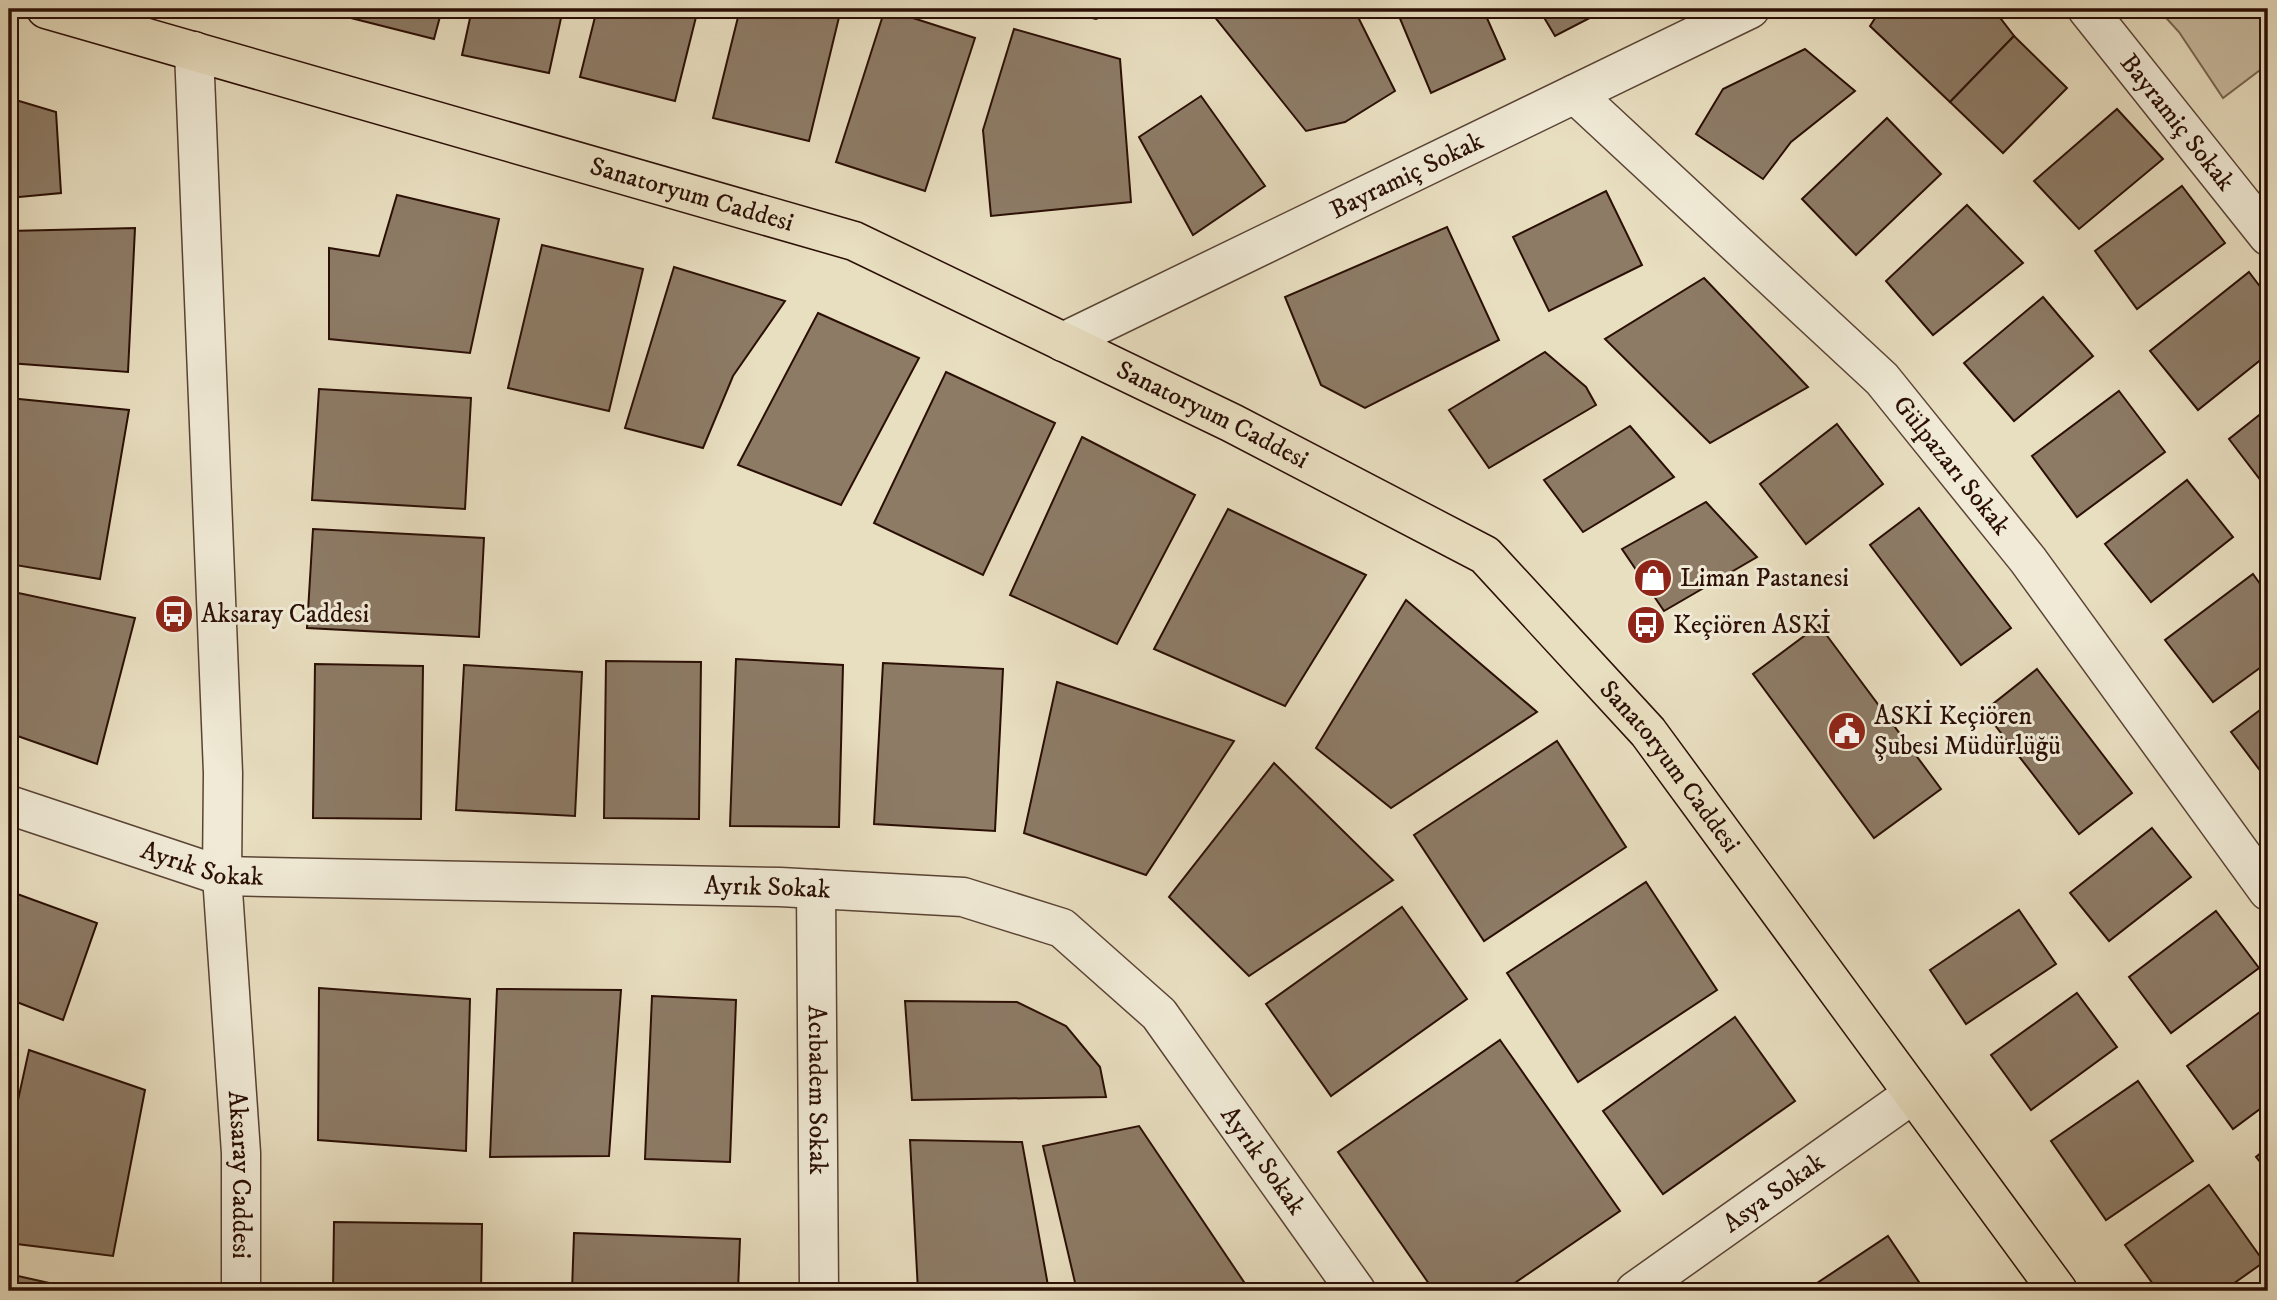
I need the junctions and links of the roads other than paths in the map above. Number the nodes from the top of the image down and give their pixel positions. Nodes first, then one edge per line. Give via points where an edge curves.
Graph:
1 (46, 9) edge
2 (1750, 9) edge
3 (2087, 9) edge
4 (194, 51) junction
5 (1575, 94) junction
6 (2268, 236) edge
7 (1063, 342) junction
8 (9, 805) edge
9 (222, 876) junction
10 (816, 889) junction
11 (2268, 891) edge
12 (1913, 1094) junction
13 (241, 1291) edge
14 (819, 1291) edge
15 (1356, 1291) edge
16 (1634, 1291) edge
17 (2058, 1291) edge

1 - 4 main road, Sanatoryum Caddesi
2 - 5 street, Bayramiç Sokak
3 - 6 street, Bayramiç Sokak
4 - 7 main road, Sanatoryum Caddesi via 854,241
4 - 9 street, Aksaray Caddesi via 223,773
5 - 7 street, Bayramiç Sokak
5 - 11 street, Gülpazarı Sokak via 1882,379 2028,560
7 - 12 main road, Sanatoryum Caddesi via 1485,555 1648,732
8 - 9 street, Ayrık Sokak
9 - 10 street, Ayrık Sokak
9 - 13 street, Aksaray Caddesi via 241,1153
10 - 14 street, Acıbadem Sokak
10 - 15 street, Ayrık Sokak via 962,897 1062,928 1159,1014
12 - 16 street, Asya Sokak
12 - 17 main road, Sanatoryum Caddesi

